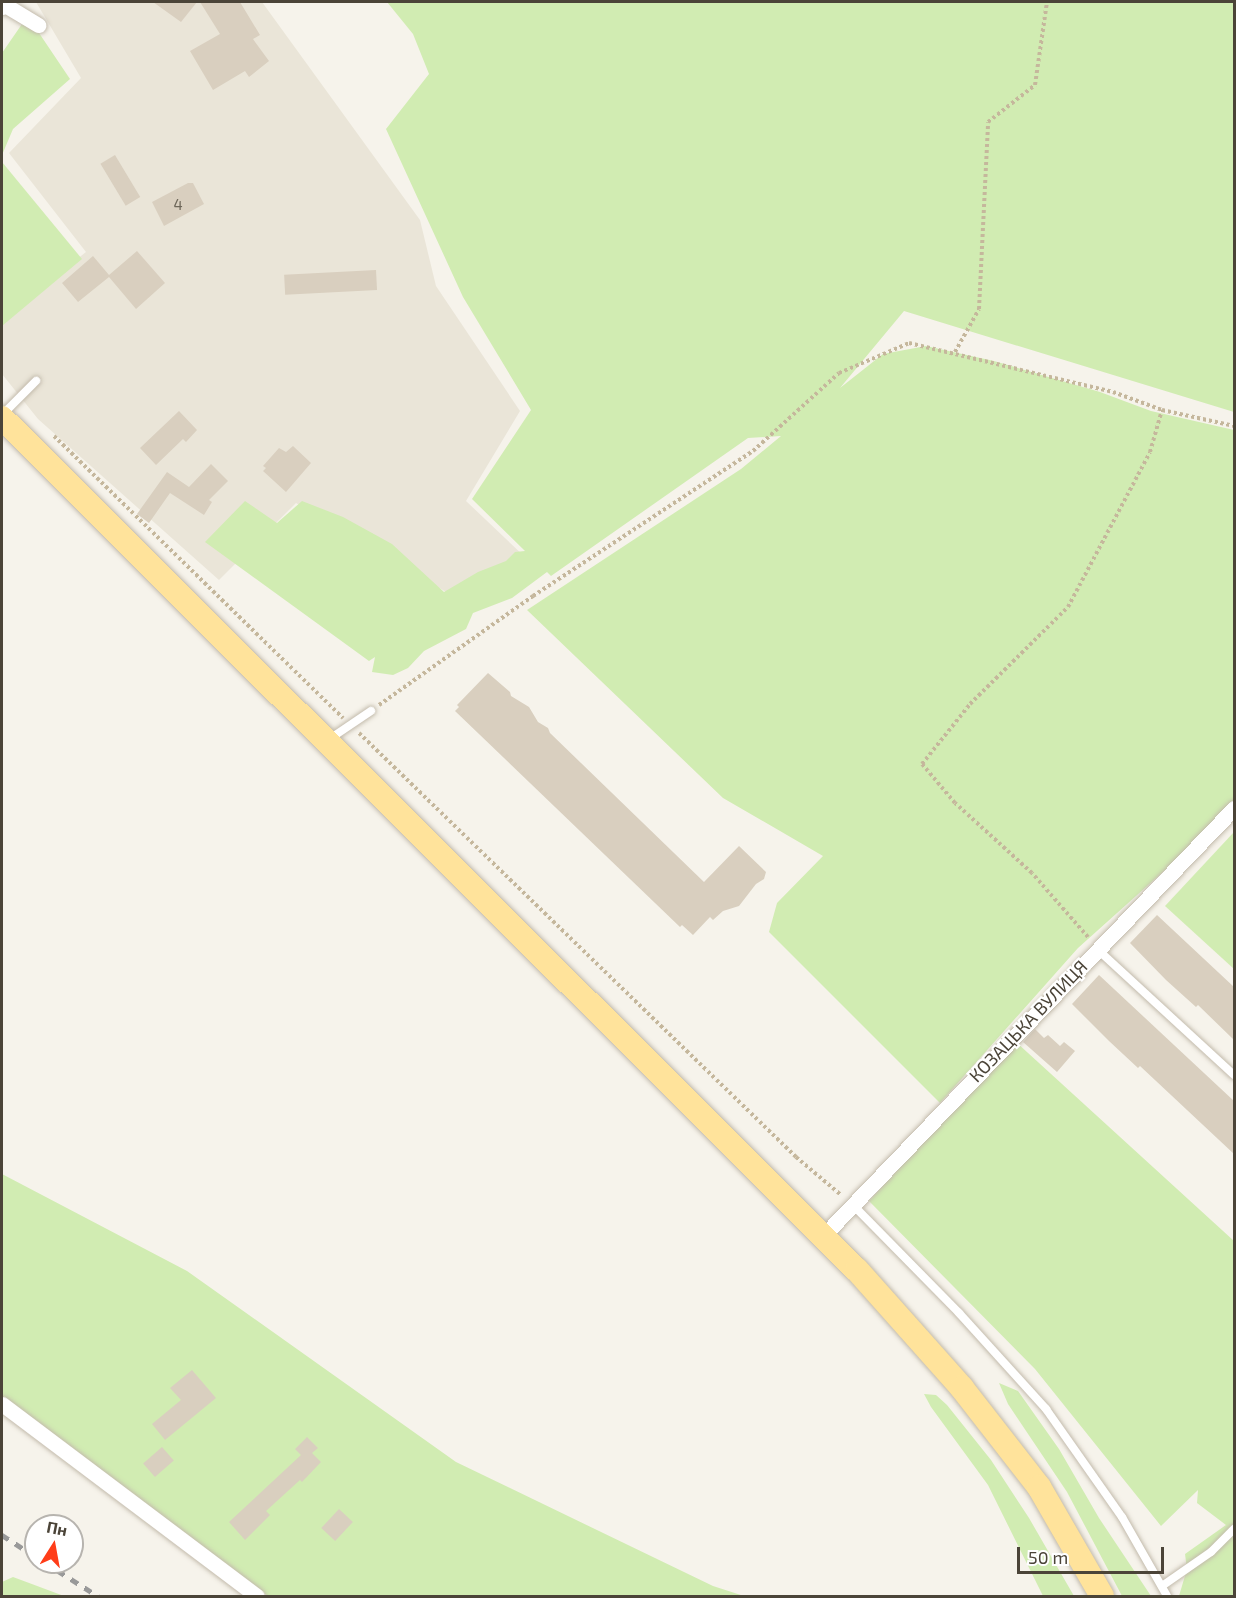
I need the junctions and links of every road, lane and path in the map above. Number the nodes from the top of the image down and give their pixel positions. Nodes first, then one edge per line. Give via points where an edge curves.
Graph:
1 (1047, 2) edge
2 (2, 7) edge
3 (38, 25) dead end
4 (955, 352) junction
5 (36, 381) dead end
6 (1162, 410) junction
7 (2, 417) edge
8 (1234, 426) edge
9 (52, 434) dead end
10 (371, 711) joint
11 (350, 725) junction
12 (327, 741) junction
13 (1234, 808) edge
14 (1098, 949) junction
15 (1234, 1075) edge
16 (852, 1204) junction
17 (824, 1235) junction
18 (2, 1404) edge
19 (1234, 1529) edge
20 (1162, 1586) junction
21 (257, 1596) edge
22 (1102, 1596) edge
23 (1167, 1596) edge

1 - 4 path via 1035,85 988,122 979,309
2 - 3 street via 5,5
4 - 6 path via 1113,392
4 - 10 path via 909,343 839,373 753,451 533,596
5 - 7 lane
6 - 8 path
6 - 14 path via 1150,452 1068,608 970,704 922,764 955,803 1032,873
7 - 12 main road
9 - 11 path
10 - 11 lane
11 - 12 lane
11 - 16 path via 796,1157
12 - 17 main road
13 - 14 street, КОЗАЦЬКА ВУЛИЦЯ
14 - 15 lane
14 - 16 street, КОЗАЦЬКА ВУЛИЦЯ
16 - 17 street, КОЗАЦЬКА ВУЛИЦЯ
16 - 20 lane via 1046,1409 1122,1517
17 - 22 main road via 962,1388 1039,1487
18 - 21 street
19 - 20 lane via 1211,1552
20 - 23 lane

